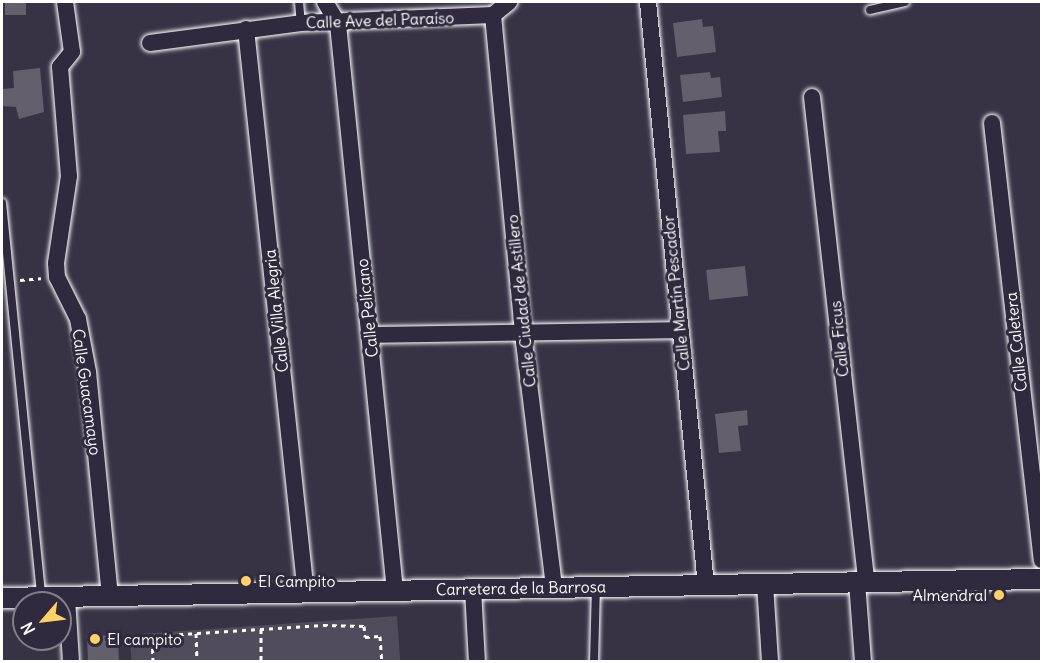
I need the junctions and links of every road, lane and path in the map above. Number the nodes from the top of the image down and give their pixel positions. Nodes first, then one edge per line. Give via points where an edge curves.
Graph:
1 (65, 2) edge
2 (299, 2) edge
3 (325, 2) edge
4 (509, 2) edge
5 (648, 2) edge
6 (905, 2) edge
7 (870, 10) dead end
8 (494, 15) junction
9 (301, 23) junction
10 (338, 24) junction
11 (246, 29) junction
12 (150, 43) dead end
13 (812, 98) dead end
14 (992, 123) dead end
15 (2, 203) edge
16 (57, 277) junction
17 (10, 281) junction
18 (679, 330) junction
19 (523, 333) junction
20 (370, 335) junction
21 (1041, 560) edge
22 (1041, 579) edge
23 (861, 581) junction
24 (765, 584) junction
25 (706, 585) junction
26 (596, 586) junction
27 (554, 587) junction
28 (473, 589) junction
29 (40, 591) edge
30 (395, 591) junction
31 (306, 594) junction
32 (110, 597) junction
33 (72, 598) edge
34 (261, 629) junction
35 (196, 633) junction
36 (153, 662) edge
37 (197, 662) edge
38 (261, 662) edge
39 (382, 662) edge
40 (477, 662) edge
41 (594, 662) edge
42 (770, 662) edge
43 (863, 662) edge

1 - 16 street, Calle Guacamayo via 72,52 60,67 69,176
2 - 9 lane
3 - 10 street
4 - 8 street
5 - 18 street, Calle Martín Pescador
6 - 7 lane
8 - 10 street, Calle Ave del Paraíso
8 - 19 street, Calle Ciudad de Astillero
9 - 10 street, Calle Ave del Paraíso
9 - 11 street, Calle Ave del Paraíso
10 - 20 street, Calle Pelícano
11 - 12 street, Calle Ave del Paraíso
11 - 31 street, Calle Villa Alegria
13 - 23 street, Calle Ficus
14 - 21 street, Calle Caletera
15 - 17 lane
16 - 17 path
16 - 32 street, Calle Guacamayo via 78,319 88,372
17 - 29 lane
18 - 19 street
18 - 25 street, Calle Martín Pescador
19 - 20 street
19 - 27 street, Calle Ciudad de Astillero
20 - 30 street, Calle Pelícano
22 - 23 street, Carretera de la Barrosa
23 - 24 street, Carretera de la Barrosa
23 - 43 street, Calle Ficus
24 - 25 street, Carretera de la Barrosa
24 - 42 street
25 - 26 street, Carretera de la Barrosa
26 - 27 street, Carretera de la Barrosa
26 - 41 lane
27 - 28 street, Carretera de la Barrosa
28 - 30 street, Carretera de la Barrosa
28 - 40 street
30 - 31 street, Carretera de la Barrosa
31 - 32 street, Carretera de la Barrosa
32 - 33 street, Carretera de la Barrosa
34 - 35 path
34 - 38 path
34 - 39 path via 364,626 365,637 380,636
35 - 36 path via 152,636
35 - 37 path

